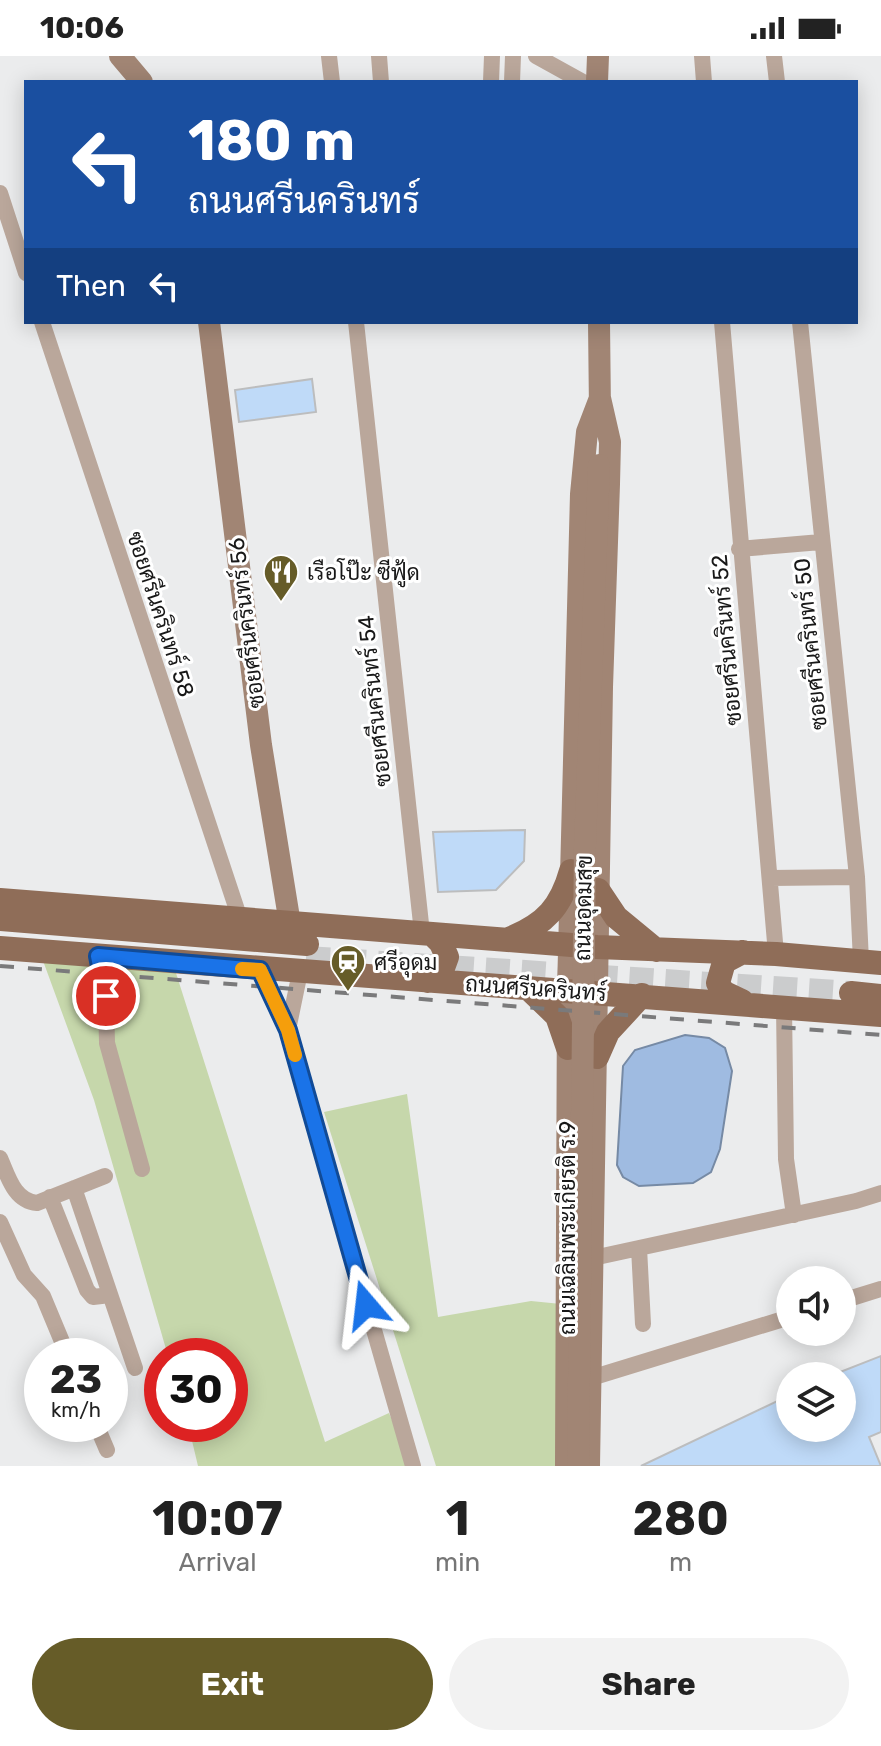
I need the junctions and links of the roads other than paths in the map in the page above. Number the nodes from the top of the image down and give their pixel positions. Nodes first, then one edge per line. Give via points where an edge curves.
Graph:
1 (120, 56) edge
2 (329, 56) edge
3 (379, 56) edge
4 (492, 56) edge
5 (513, 56) edge
6 (536, 56) edge
7 (598, 56) edge
8 (702, 56) edge
9 (774, 56) edge
10 (140, 80) edge
11 (332, 80) edge
12 (381, 80) edge
13 (491, 80) edge
14 (512, 80) edge
15 (579, 80) edge
16 (597, 80) edge
17 (704, 80) edge
18 (777, 80) edge
19 (0, 193) edge
20 (24, 267) edge
21 (43, 324) edge
22 (209, 324) edge
23 (356, 324) edge
24 (599, 324) edge
25 (722, 324) edge
26 (800, 324) edge
27 (600, 398) junction
28 (821, 542) junction
29 (739, 549) junction
30 (574, 760) junction
31 (601, 761) junction
32 (571, 871) junction
33 (857, 877) junction
34 (771, 878) junction
35 (598, 890) junction
36 (0, 900) edge
37 (0, 919) edge
38 (240, 919) junction
39 (290, 924) junction
40 (0, 933) edge
41 (418, 933) junction
42 (509, 939) junction
43 (569, 945) junction
44 (597, 947) junction
45 (0, 948) edge
46 (656, 950) junction
47 (743, 952) junction
48 (776, 954) junction
49 (98, 956) junction
50 (304, 958) junction
51 (260, 970) junction
52 (861, 974) edge
53 (428, 981) junction
54 (881, 981) edge
55 (528, 988) junction
56 (568, 990) junction
57 (598, 992) junction
58 (642, 995) junction
59 (881, 996) edge
60 (744, 1002) junction
61 (784, 1006) junction
62 (881, 1015) edge
63 (288, 1030) junction
64 (568, 1048) junction
65 (597, 1057) junction
66 (596, 1108) junction
67 (568, 1109) junction
68 (0, 1158) edge
69 (142, 1169) dead end
70 (105, 1176) dead end
71 (74, 1188) junction
72 (881, 1193) edge
73 (50, 1197) junction
74 (794, 1215) junction
75 (0, 1222) edge
76 (639, 1248) junction
77 (593, 1258) junction
78 (881, 1289) edge
79 (110, 1295) junction
80 (856, 1297) edge
81 (776, 1321) edge
82 (643, 1324) dead end
83 (60, 1338) edge
84 (135, 1368) dead end
85 (591, 1378) junction
86 (104, 1442) edge
87 (107, 1450) dead end
88 (413, 1466) edge
89 (566, 1466) edge
90 (578, 1466) edge
91 (589, 1466) edge

1 - 10 main road
2 - 11 street
3 - 12 street
4 - 13 street
5 - 14 street
6 - 15 street
7 - 16 main road
8 - 17 street
9 - 18 street
19 - 20 street
21 - 38 street, ซอยศรีนครินทร์ 58
22 - 39 main road, ซอยศรีนครินทร์ 56 via 261,745
23 - 41 street, ซอยศรีนครินทร์ 54
24 - 27 main road, ถนนอุดมสุข
25 - 29 street, ซอยศรีนครินทร์ 52
26 - 28 street, ซอยศรีนครินทร์ 50
27 - 30 main road, ถนนอุดมสุข via 587,432 581,494
27 - 31 main road, ถนนอุดมสุข via 610,442
27 - 90 main road, ถนนอุดมสุข, bridge via 583,908
28 - 29 street
28 - 33 street, ซอยศรีนครินทร์ 50
29 - 34 street, ซอยศรีนครินทร์ 52
30 - 31 main road via 586,774
30 - 32 main road, ถนนอุดมสุข
31 - 35 main road, ถนนอุดมสุข
32 - 42 main road via 550,917
32 - 43 main road, ถนนอุดมสุข
33 - 34 street
33 - 52 street, ซอยศรีนครินทร์ 50
34 - 48 street, ซอยศรีนครินทร์ 52
35 - 44 main road, ถนนอุดมสุข
35 - 46 main road via 631,933
36 - 38 main road, ถนนศรีนครินทร์
37 - 50 main road, ถนนศรีนครินทร์
38 - 39 main road, ถนนศรีนครินทร์
39 - 41 main road, ถนนศรีนครินทร์
40 - 50 main road, ถนนศรีนครินทร์
41 - 42 main road, ถนนศรีนครินทร์
41 - 53 main road via 441,943 447,957
42 - 43 main road, ถนนศรีนครินทร์
43 - 44 main road, ถนนศรีนครินทร์
43 - 56 main road, ถนนอุดมสุข
44 - 46 main road, ถนนศรีนครินทร์
44 - 57 main road, ถนนอุดมสุข
45 - 49 main road, ถนนศรีนครินทร์
46 - 47 main road, ถนนศรีนครินทร์
47 - 48 main road, ถนนศรีนครินทร์
47 - 60 main road via 724,962 718,983 723,992
48 - 52 main road, ถนนศรีนครินทร์
49 - 51 main road, ถนนศรีนครินทร์
49 - 69 street via 107,1043
50 - 51 main road, ถนนศรีนครินทร์
50 - 53 main road, ถนนศรีนครินทร์
50 - 63 street
51 - 63 street
52 - 54 main road, ถนนศรีนครินทร์
52 - 59 main road, ถนนศรีนครินทร์
53 - 55 main road, ถนนศรีนครินทร์
55 - 56 main road, ถนนศรีนครินทร์
55 - 64 main road via 557,1016
56 - 57 main road, ถนนศรีนครินทร์
56 - 64 main road, ถนนเฉลิมพระเกียรติ ร.9
57 - 58 main road, ถนนศรีนครินทร์
57 - 65 main road, ถนนเฉลิมพระเกียรติ ร.9
58 - 60 main road, ถนนศรีนครินทร์
58 - 65 main road via 608,1032
60 - 61 main road, ถนนศรีนครินทร์
61 - 62 main road, ถนนศรีนครินทร์
61 - 74 street via 786,1159
63 - 88 street
64 - 67 main road, ถนนเฉลิมพระเกียรติ ร.9
65 - 66 main road, ถนนเฉลิมพระเกียรติ ร.9
66 - 67 main road via 582,1089 572,1095
66 - 77 main road, ถนนเฉลิมพระเกียรติ ร.9
67 - 89 main road, ถนนเฉลิมพระเกียรติ ร.9
68 - 73 street via 22,1199 37,1203
70 - 71 street
71 - 73 street
71 - 79 street
72 - 74 street
73 - 79 street via 87,1290 93,1297
74 - 76 street
75 - 83 street
76 - 77 street
76 - 82 street
77 - 85 main road, ถนนเฉลิมพระเกียรติ ร.9
78 - 80 street
79 - 84 street
81 - 85 street
85 - 91 main road, ถนนเฉลิมพระเกียรติ ร.9
86 - 87 street

